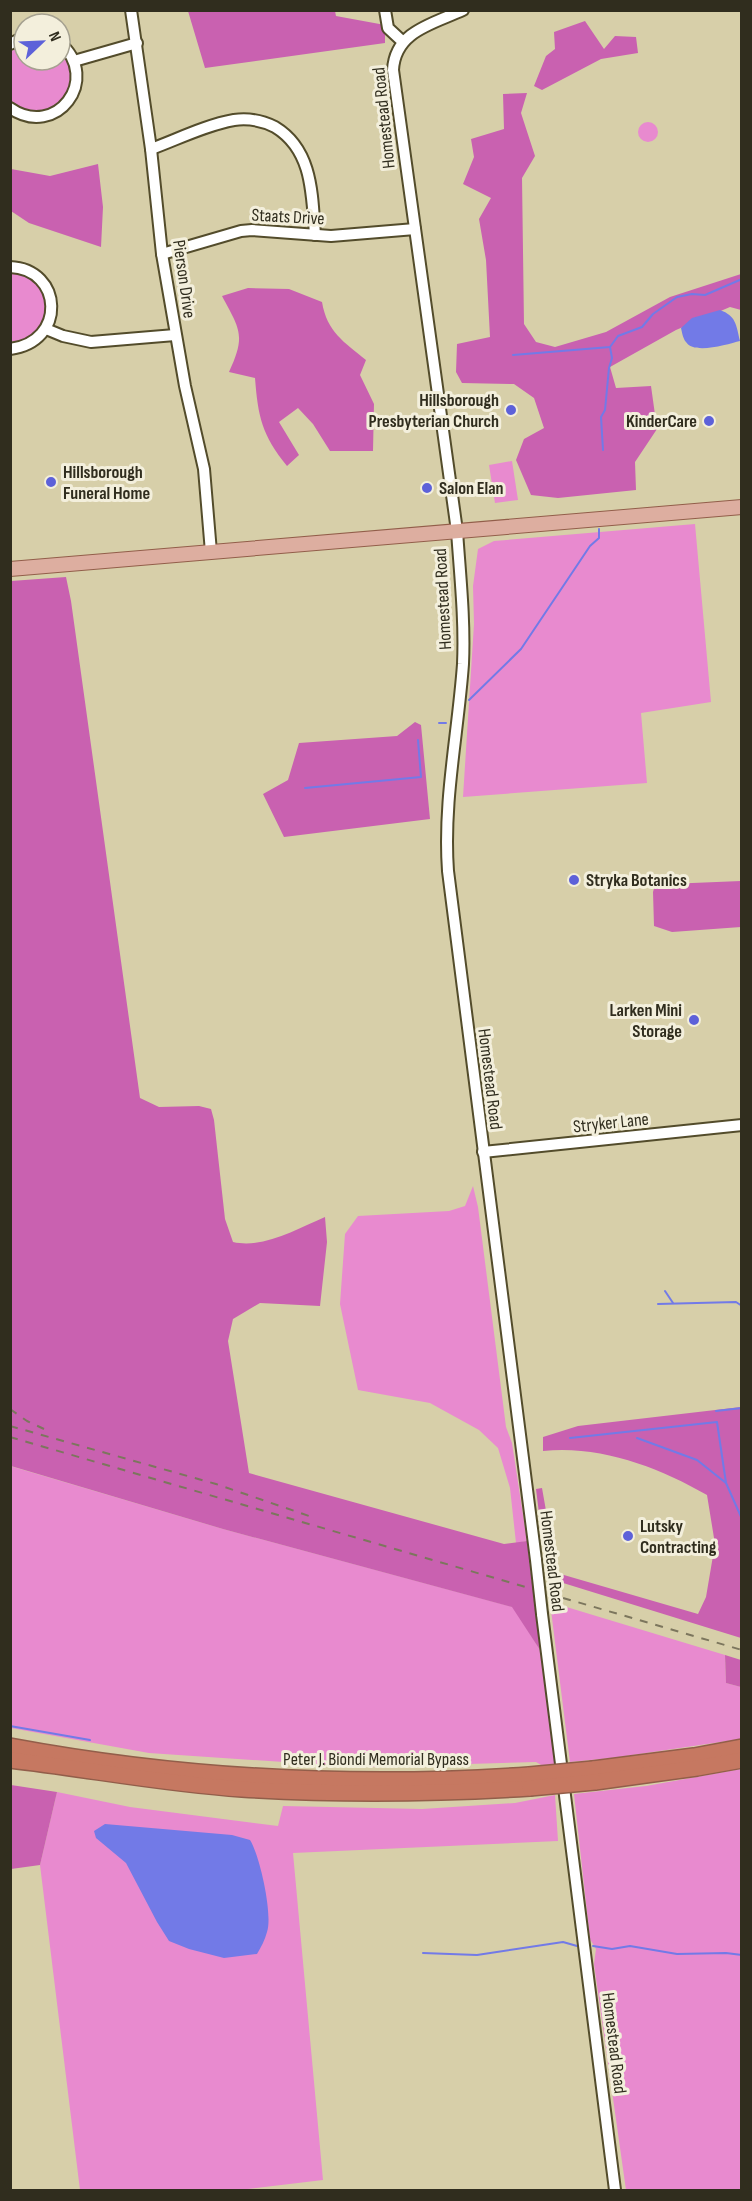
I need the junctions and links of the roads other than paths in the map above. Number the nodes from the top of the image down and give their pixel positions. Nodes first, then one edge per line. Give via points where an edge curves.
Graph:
1 (131, 10) edge
2 (464, 10) edge
3 (385, 11) edge
4 (402, 41) junction
5 (137, 43) junction
6 (72, 57) edge
7 (74, 61) junction
8 (10, 108) edge
9 (151, 149) junction
10 (415, 229) junction
11 (315, 235) junction
12 (162, 254) junction
13 (10, 267) edge
14 (46, 328) junction
15 (175, 335) junction
16 (10, 349) edge
17 (741, 507) edge
18 (456, 531) junction
19 (211, 552) junction
20 (10, 568) edge
21 (741, 1125) edge
22 (483, 1152) junction
23 (10, 1746) edge
24 (741, 1747) edge
25 (10, 1760) edge
26 (741, 1760) edge
27 (594, 1776) junction
28 (530, 1782) junction
29 (615, 2190) edge

1 - 5 street, Pierson Drive
2 - 4 street
3 - 4 street via 388,28
4 - 10 street, Homestead Road via 393,70
5 - 7 street
5 - 9 street, Pierson Drive
6 - 7 street
7 - 8 street via 76,88 59,110 32,117
9 - 11 street via 237,119 270,125 292,141 305,160
9 - 12 street, Pierson Drive
10 - 11 street, Staats Drive
10 - 18 street, Homestead Road
11 - 12 street, Staats Drive via 241,231
12 - 15 street, Pierson Drive
13 - 14 street via 31,272 48,291 52,303
14 - 15 street via 71,339 91,342
14 - 16 street via 25,346
15 - 19 street, Pierson Drive via 204,469
17 - 18 main road
18 - 19 main road
18 - 22 street, Homestead Road via 464,636 448,794 447,854
19 - 20 main road
21 - 22 street, Stryker Lane
22 - 29 street, Homestead Road, bridge
23 - 28 highway, Peter J. Biondi Memorial Bypass via 246,1776
24 - 27 highway, Peter J. Biondi Memorial Bypass
25 - 28 highway, Peter J. Biondi Memorial Bypass via 175,1783 258,1790 416,1794
26 - 27 highway, Peter J. Biondi Memorial Bypass via 678,1771
27 - 28 highway, Peter J. Biondi Memorial Bypass, bridge

